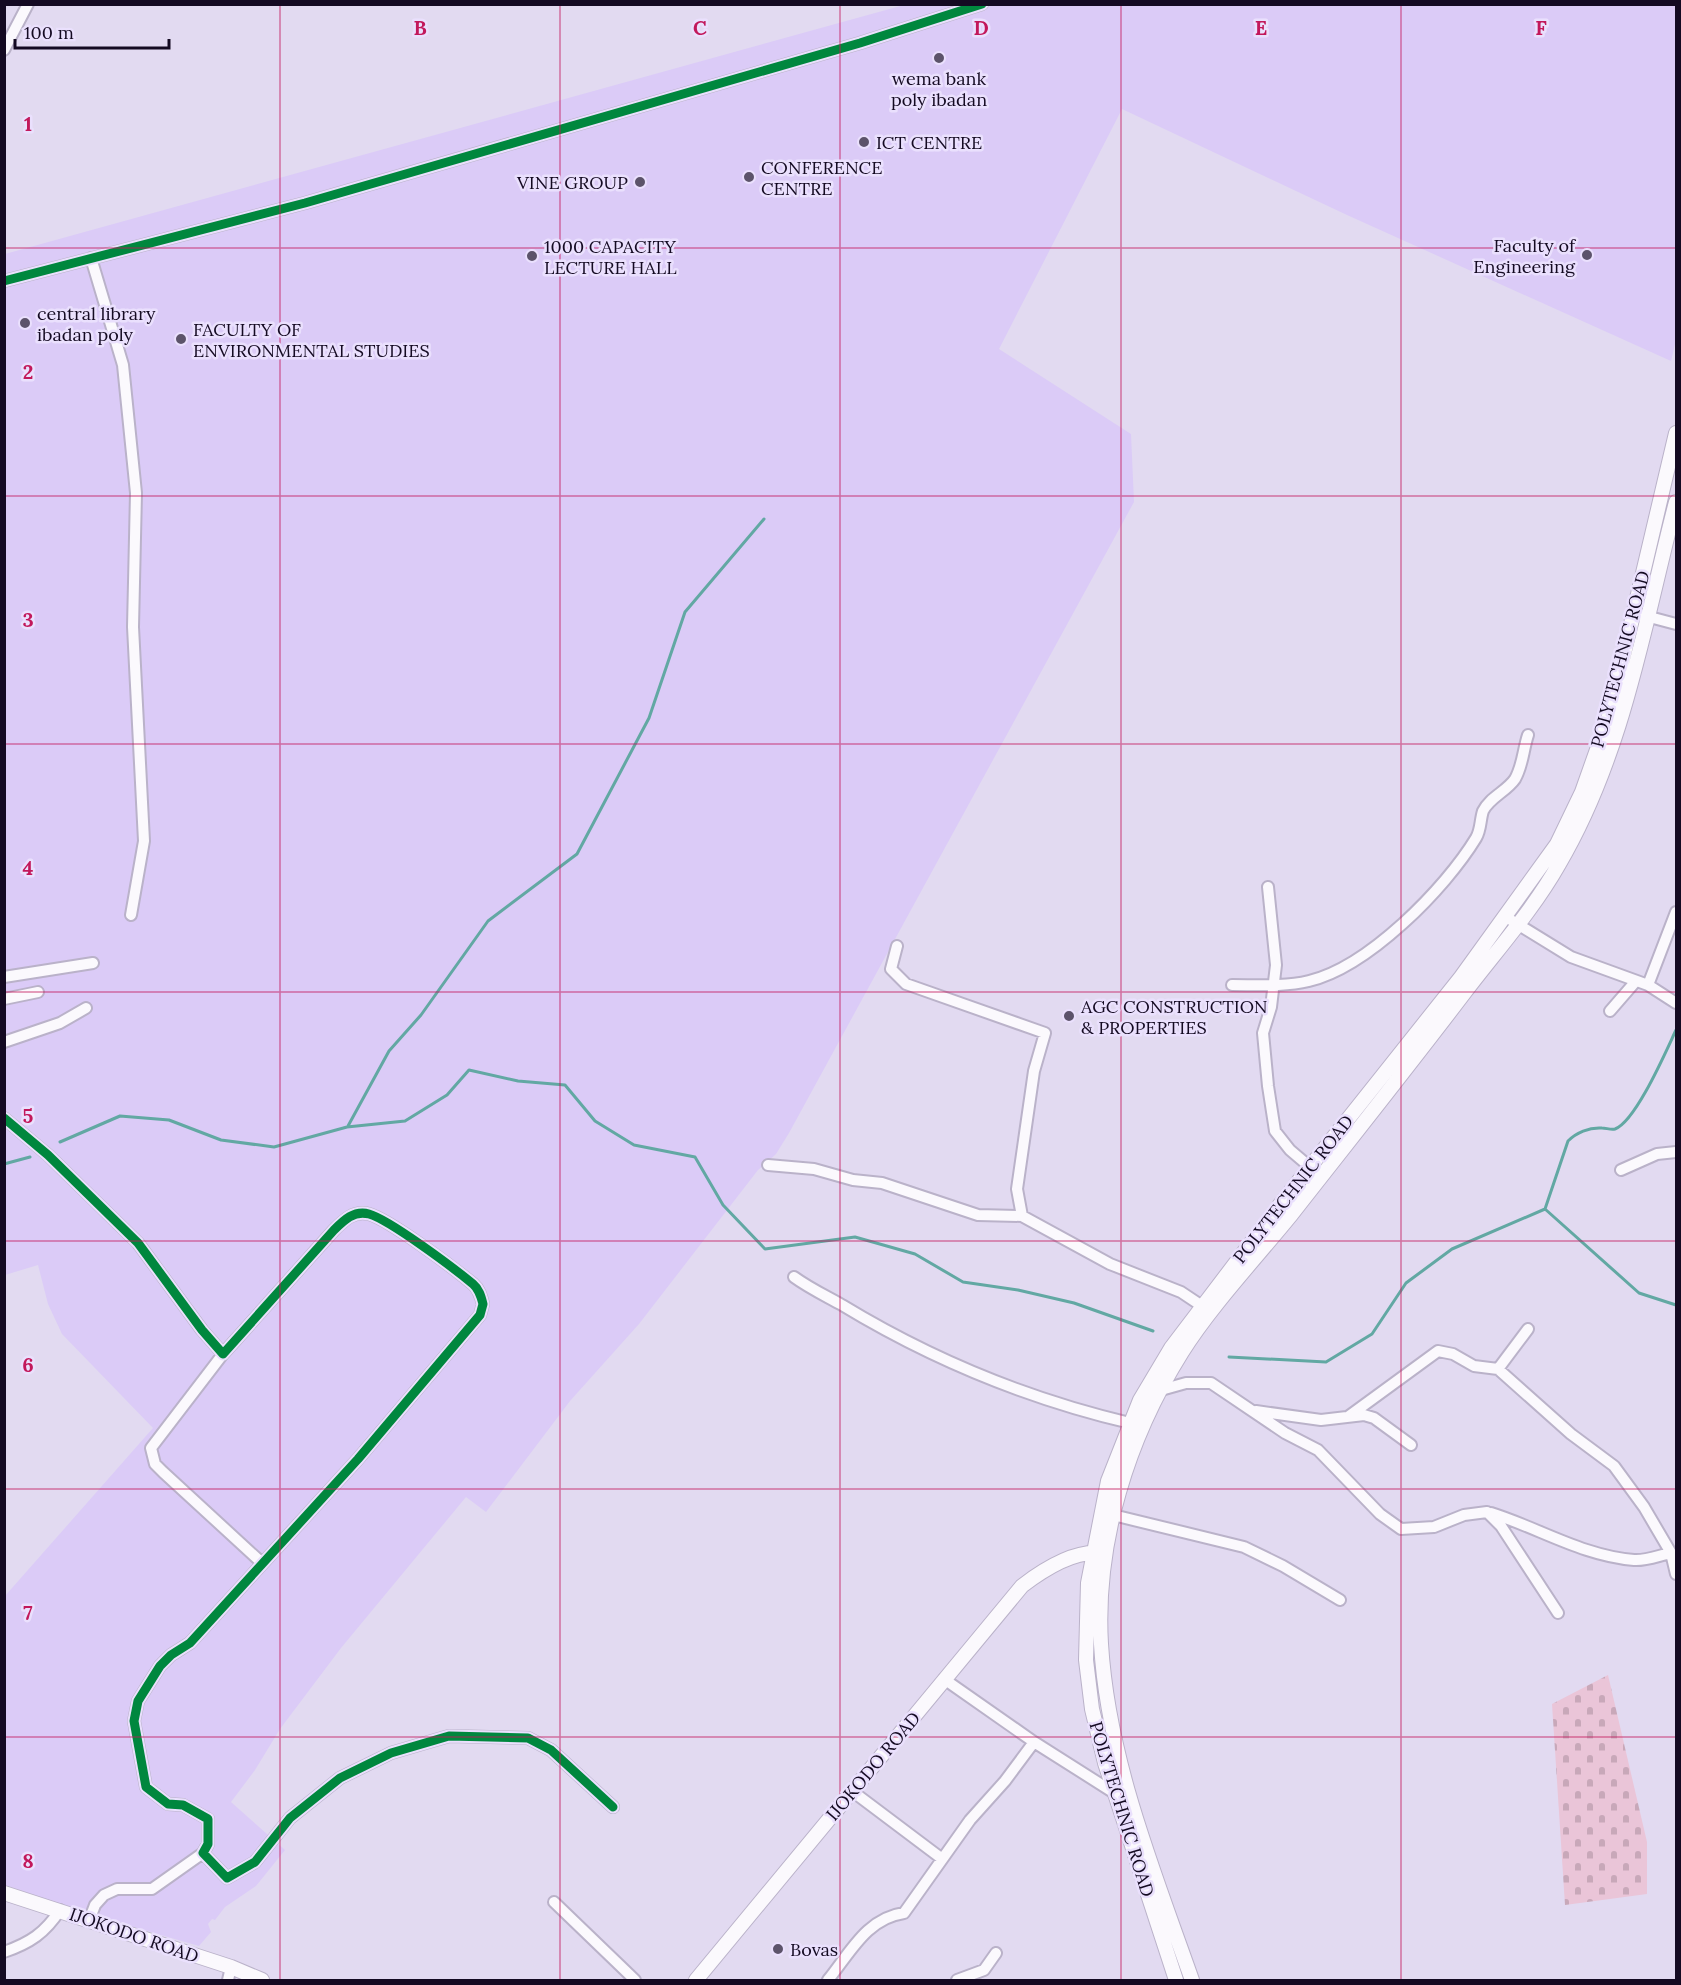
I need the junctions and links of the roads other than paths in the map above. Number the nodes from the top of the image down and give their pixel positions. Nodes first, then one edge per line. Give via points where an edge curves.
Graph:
1 (28, 4) edge
2 (982, 4) edge
3 (4, 50) edge
4 (91, 258) junction
5 (4, 281) edge
6 (1677, 433) edge
7 (1677, 502) edge
8 (1640, 614) junction
9 (1677, 624) edge
10 (1527, 735) dead end
11 (1268, 887) dead end
12 (1677, 912) edge
13 (131, 915) dead end
14 (1512, 921) junction
15 (897, 946) dead end
16 (93, 963) dead end
17 (4, 977) edge
18 (1636, 981) junction
19 (1232, 984) dead end
20 (1274, 985) junction
21 (1648, 985) junction
22 (38, 992) dead end
23 (4, 999) edge
24 (1677, 1003) edge
25 (86, 1008) dead end
26 (1610, 1011) dead end
27 (4, 1042) edge
28 (4, 1118) edge
29 (1677, 1152) edge
30 (768, 1166) dead end
31 (1310, 1167) junction
32 (1621, 1170) dead end
33 (1022, 1216) junction
34 (794, 1277) dead end
35 (1202, 1306) junction
36 (1528, 1329) dead end
37 (223, 1354) junction
38 (1498, 1369) junction
39 (1161, 1390) junction
40 (1253, 1410) junction
41 (1349, 1416) junction
42 (1130, 1423) junction
43 (1411, 1445) dead end
44 (1487, 1512) junction
45 (1113, 1515) junction
46 (1092, 1553) junction
47 (1671, 1553) junction
48 (1106, 1554) junction
49 (262, 1563) junction
50 (1059, 1564) junction
51 (1097, 1570) junction
52 (1677, 1574) edge
53 (1340, 1600) dead end
54 (1558, 1613) dead end
55 (944, 1679) junction
56 (1034, 1742) junction
57 (852, 1791) junction
58 (1116, 1794) junction
59 (613, 1807) dead end
60 (203, 1853) junction
61 (941, 1858) junction
62 (4, 1893) edge
63 (554, 1902) dead end
64 (60, 1910) junction
65 (88, 1921) junction
66 (4, 1952) edge
67 (996, 1953) dead end
68 (229, 1974) edge
69 (262, 1980) edge
70 (636, 1980) edge
71 (696, 1980) edge
72 (828, 1980) edge
73 (957, 1980) edge
74 (1176, 1980) edge
75 (1192, 1980) edge

1 - 3 street
2 - 4 street via 306,203
4 - 5 street
4 - 13 street via 123,365 136,492 133,627 144,841
6 - 8 main road, POLYTECHNIC ROAD
7 - 8 main road, POLYTECHNIC ROAD
8 - 9 street
8 - 14 main road, POLYTECHNIC ROAD via 1623,718 1595,796 1556,870
10 - 20 street via 1514,780 1484,809 1477,836 1407,920 1346,968 1310,981
11 - 20 street via 1276,965
12 - 21 street
14 - 18 street via 1571,957
14 - 31 main road, POLYTECHNIC ROAD
14 - 39 main road, POLYTECHNIC ROAD via 1415,1059 1183,1350
15 - 33 street via 891,969 906,984 1045,1034 1034,1071 1017,1189
16 - 17 street
18 - 21 street
18 - 26 street
19 - 20 street
20 - 31 street via 1263,1033 1275,1131
21 - 24 street
22 - 23 street
25 - 27 street via 60,1023
28 - 37 street via 138,1243
29 - 32 street via 1657,1154
30 - 33 street via 814,1169 882,1183 978,1215
31 - 35 main road, POLYTECHNIC ROAD
33 - 35 street via 1110,1264 1181,1292
34 - 42 street via 888,1333 1001,1384 1086,1413
35 - 42 main road, POLYTECHNIC ROAD via 1171,1348
36 - 38 street
37 - 49 street via 151,1448 155,1464
37 - 49 street via 334,1230 357,1214 370,1215 398,1230 474,1285 483,1304 480,1315 358,1459
38 - 41 street via 1474,1366 1438,1351
38 - 47 street via 1570,1434 1614,1466
39 - 40 street via 1186,1383 1210,1383
39 - 45 main road, POLYTECHNIC ROAD via 1127,1464
40 - 41 street via 1321,1420
40 - 44 street via 1318,1450 1373,1508 1401,1529 1434,1527 1464,1515
41 - 43 street via 1374,1418
42 - 46 main road, POLYTECHNIC ROAD via 1108,1481
44 - 47 street via 1561,1542 1613,1555 1636,1560
44 - 54 street via 1501,1526
45 - 48 main road, POLYTECHNIC ROAD
45 - 53 street via 1244,1547
46 - 48 main road, IJOKODO ROAD
46 - 50 main road, IJOKODO ROAD
46 - 51 main road, POLYTECHNIC ROAD
47 - 52 street
48 - 51 main road, POLYTECHNIC ROAD
49 - 60 street via 190,1643 160,1666 138,1701 134,1721 146,1787 168,1804 183,1804 208,1819 208,1844
50 - 51 main road
50 - 55 main road, IJOKODO ROAD via 1022,1586
51 - 58 main road, POLYTECHNIC ROAD via 1086,1660 1096,1731
51 - 75 main road, POLYTECHNIC ROAD via 1110,1720
55 - 56 street
55 - 57 main road, IJOKODO ROAD
56 - 58 street
56 - 61 street
57 - 61 street
57 - 71 main road, IJOKODO ROAD
58 - 74 main road, POLYTECHNIC ROAD
59 - 60 street via 551,1750 528,1738 449,1736 391,1753 340,1778 290,1818 255,1862 226,1878
60 - 65 street via 152,1889 117,1889 104,1895
61 - 72 street via 904,1913 870,1927
62 - 64 main road, IJOKODO ROAD
63 - 70 street
64 - 65 main road, IJOKODO ROAD
64 - 66 street via 35,1939
65 - 68 main road, IJOKODO ROAD
67 - 73 street via 984,1970
68 - 69 main road, IJOKODO ROAD

